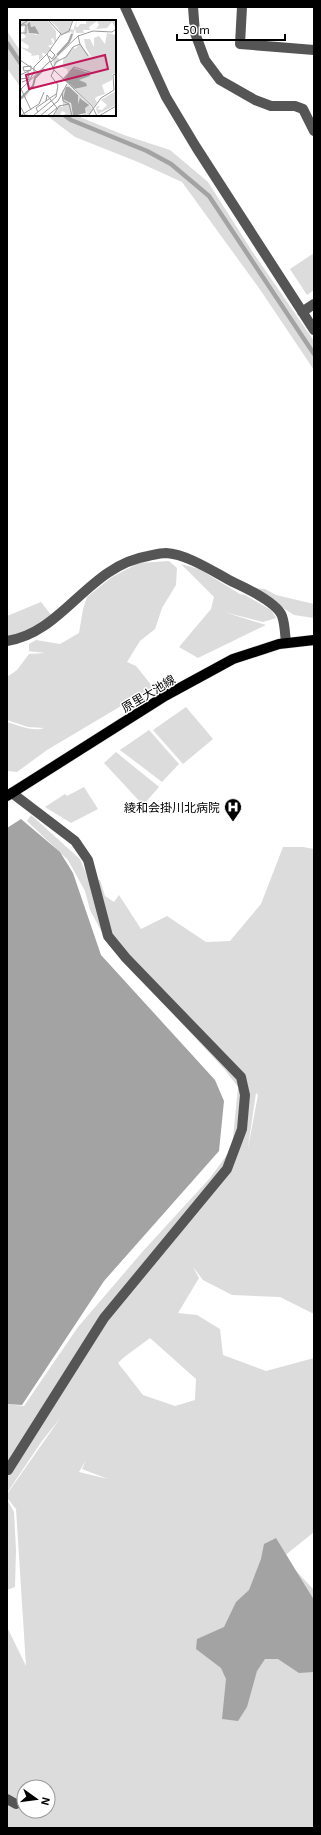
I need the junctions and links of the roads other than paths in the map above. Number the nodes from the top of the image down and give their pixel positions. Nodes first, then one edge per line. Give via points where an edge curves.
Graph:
1 (125, 7) edge
2 (193, 7) edge
3 (242, 7) edge
4 (314, 50) edge
5 (314, 131) edge
6 (314, 304) edge
7 (302, 312) junction
8 (314, 330) edge
9 (314, 640) edge
10 (7, 641) edge
11 (286, 643) junction
12 (10, 795) edge
13 (8, 1470) edge

1 - 7 street via 166,97
2 - 5 street via 195,33 205,60 220,80 271,106 295,106 303,109
3 - 4 street via 240,44
6 - 7 street
7 - 8 street
9 - 11 main road, 原里大池線
10 - 11 street via 16,640 42,628 97,580 132,559 166,553 184,557 247,589 279,610 283,617
11 - 12 main road, 原里大池線 via 233,659 165,696
12 - 13 street via 75,841 88,860 108,936 126,958 241,1077 245,1095 242,1130 227,1168 104,1318

